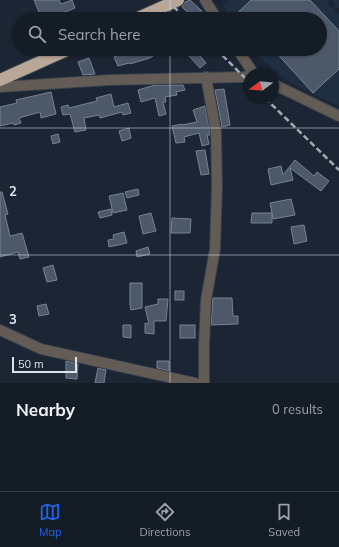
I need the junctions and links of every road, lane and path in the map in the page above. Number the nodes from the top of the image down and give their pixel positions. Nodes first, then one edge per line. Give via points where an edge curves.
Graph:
1 (178, 0) edge
2 (205, 0) edge
3 (151, 12) edge
4 (213, 12) edge
5 (53, 56) edge
6 (242, 56) edge
7 (250, 68) edge
8 (206, 77) junction
9 (243, 77) edge
10 (0, 80) edge
11 (0, 87) edge
12 (279, 87) edge
13 (339, 116) edge
14 (0, 330) edge
15 (195, 383) edge
16 (204, 383) edge

1 - 3 highway
2 - 4 street
5 - 10 highway
6 - 7 street
8 - 9 street
8 - 11 street
8 - 16 street via 216,132 217,187 215,249 206,300
12 - 13 street
14 - 15 street via 41,349

